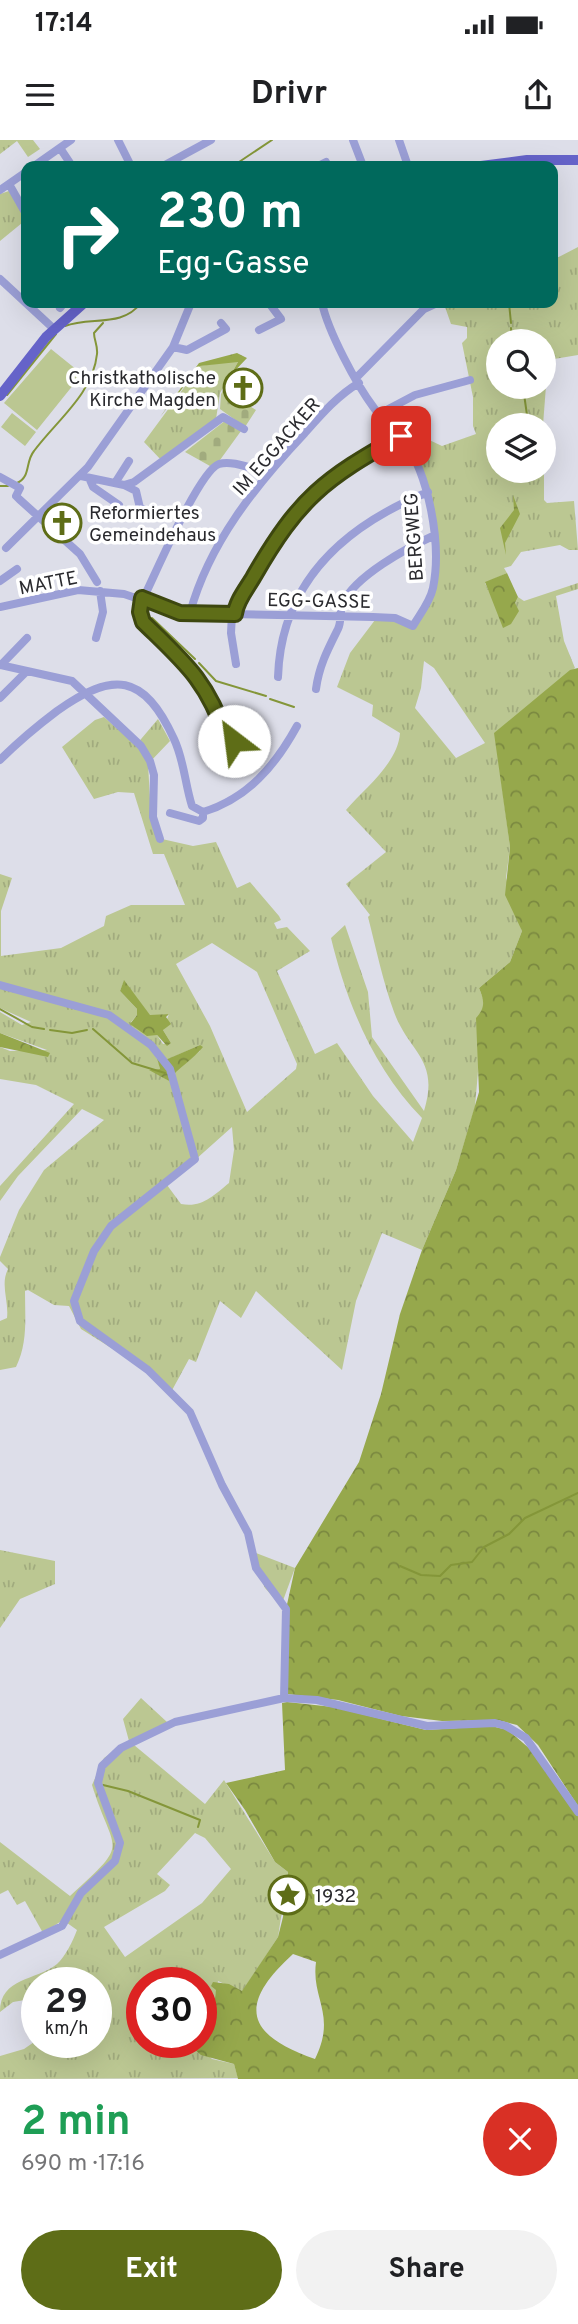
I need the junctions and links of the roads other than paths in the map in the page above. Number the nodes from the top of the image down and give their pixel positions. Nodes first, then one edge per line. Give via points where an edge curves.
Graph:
1 (72, 140) edge
2 (211, 140) edge
3 (353, 140) edge
4 (399, 140) edge
5 (121, 142) edge
6 (60, 148) junction
7 (578, 160) edge
8 (41, 161) edge
9 (69, 161) edge
10 (129, 161) edge
11 (172, 161) edge
12 (361, 161) edge
13 (406, 161) edge
14 (537, 161) edge
15 (21, 176) edge
16 (9, 184) junction
17 (0, 190) edge
18 (21, 205) edge
19 (0, 279) edge
20 (21, 298) edge
21 (31, 308) edge
22 (78, 308) edge
23 (189, 308) edge
24 (273, 308) edge
25 (322, 308) edge
26 (427, 308) edge
27 (220, 323) dead end
28 (54, 329) junction
29 (259, 330) dead end
30 (173, 347) junction
31 (358, 380) junction
32 (470, 380) dead end
33 (0, 396) edge
34 (379, 414) junction
35 (244, 429) dead end
36 (401, 436) junction
37 (130, 461) dead end
38 (0, 477) edge
39 (266, 477) junction
40 (86, 478) junction
41 (119, 484) junction
42 (428, 492) junction
43 (119, 505) dead end
44 (146, 510) dead end
45 (37, 517) junction
46 (432, 536) junction
47 (6, 548) dead end
48 (17, 569) dead end
49 (0, 582) edge
50 (98, 586) junction
51 (142, 598) junction
52 (0, 607) edge
53 (190, 613) junction
54 (233, 614) junction
55 (291, 615) junction
56 (340, 616) junction
57 (413, 626) joint
58 (27, 638) dead end
59 (96, 638) dead end
60 (236, 664) dead end
61 (1, 665) edge
62 (26, 671) junction
63 (278, 677) dead end
64 (316, 689) dead end
65 (84, 692) junction
66 (0, 698) edge
67 (256, 719) dead end
68 (297, 726) dead end
69 (0, 760) edge
70 (204, 812) junction
71 (170, 813) dead end
72 (160, 839) dead end
73 (0, 985) edge
74 (284, 1698) junction
75 (578, 1812) edge
76 (0, 1955) edge

1 - 6 street
2 - 11 street
3 - 12 street
4 - 13 street
5 - 10 street
6 - 8 street
6 - 9 street
7 - 14 main road
15 - 16 street
16 - 17 street
16 - 18 street
19 - 20 street
21 - 28 street
22 - 28 main road
23 - 30 street
24 - 29 street via 281,319
25 - 31 street, BERGWEG
26 - 31 street, IM EGGACKER
27 - 30 street via 226,329 187,350
28 - 33 main road
30 - 40 street
31 - 34 street, BERGWEG
31 - 39 street, IM EGGACKER
32 - 34 street via 415,395
34 - 36 street, BERGWEG
35 - 41 street via 223,417 144,477
36 - 42 street, BERGWEG
36 - 54 street via 349,464 290,517
37 - 41 street
38 - 45 street via 17,486 16,496
39 - 51 street via 262,471 232,464 221,463 212,469
39 - 53 street, IM EGGACKER via 220,543
40 - 41 street
40 - 43 street
40 - 45 street via 67,485
41 - 44 street via 136,491 140,508
42 - 46 street, BERGWEG
42 - 55 street via 374,518 319,562
45 - 47 street
45 - 50 street via 80,554
46 - 56 street via 406,549 353,590
46 - 57 street, BERGWEG via 433,587
48 - 49 street
50 - 51 street, MATTE
50 - 52 street, MATTE
50 - 59 street via 103,612
51 - 53 street, EGG-GASSE via 166,610
51 - 67 street via 143,622 190,666 214,704 226,737 230,741 239,738
53 - 54 street, EGG-GASSE
54 - 55 street, EGG-GASSE
54 - 60 street via 230,633
55 - 56 street, EGG-GASSE
55 - 63 street via 281,642
56 - 57 street, EGG-GASSE via 395,618
56 - 64 street
58 - 61 street
61 - 62 street
62 - 65 street via 62,677
62 - 66 street
65 - 69 street
65 - 70 street via 101,685 126,686 143,693 181,756 192,806
65 - 72 street via 141,746 150,761 153,817
68 - 70 street via 281,755 258,781
70 - 71 street via 199,821
73 - 74 street via 109,1015 158,1051 170,1069 195,1159 117,1220 102,1238 74,1301 80,1321 148,1370 184,1405 250,1540 260,1576 286,1609
74 - 75 street via 317,1700 427,1726 506,1726 526,1738
74 - 76 street via 176,1722 110,1755 98,1783 118,1834 118,1855 80,1893 62,1926

